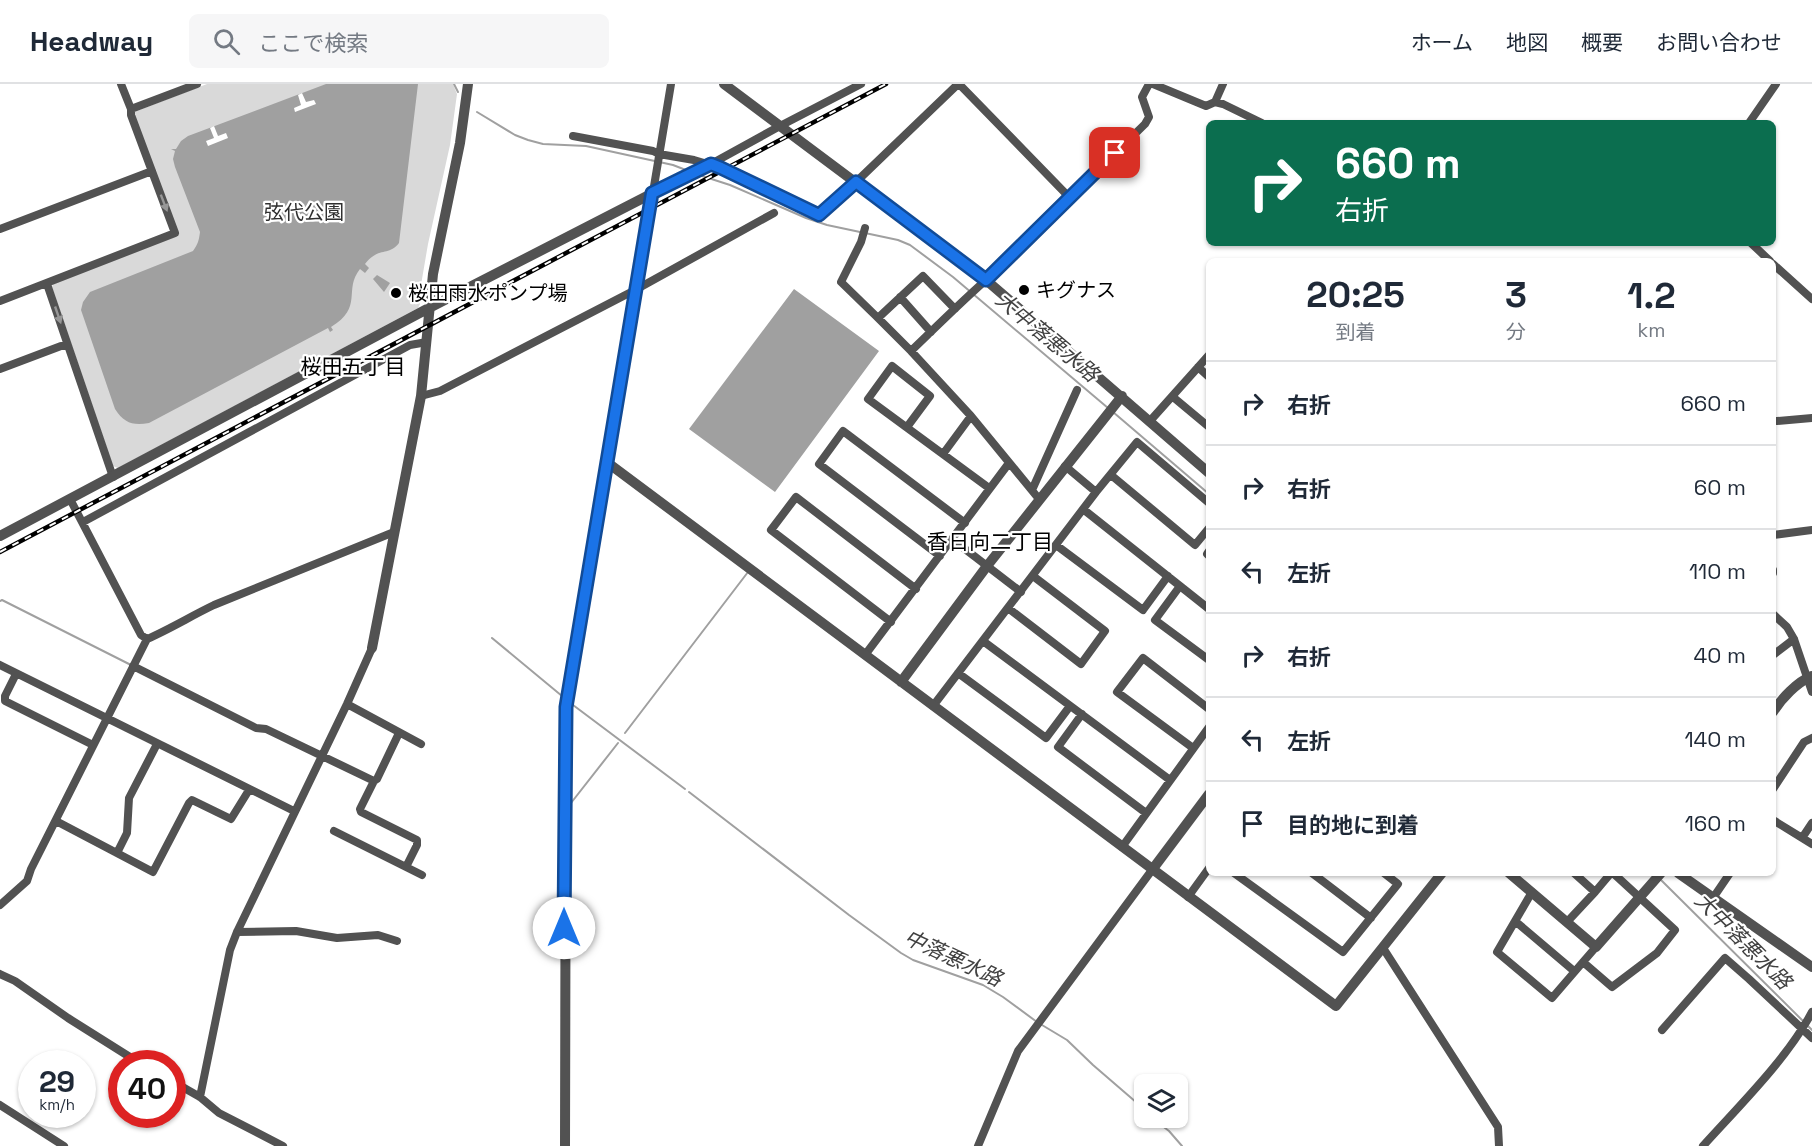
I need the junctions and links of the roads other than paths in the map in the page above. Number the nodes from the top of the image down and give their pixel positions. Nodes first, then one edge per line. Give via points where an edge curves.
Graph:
1 (121, 84) edge
2 (197, 84) edge
3 (468, 84) edge
4 (670, 84) edge
5 (724, 84) edge
6 (861, 84) edge
7 (958, 84) edge
8 (1151, 84) edge
9 (1223, 84) edge
10 (1776, 84) edge
11 (1215, 102) junction
12 (131, 109) junction
13 (1256, 120) edge
14 (1751, 120) edge
15 (780, 126) junction
16 (573, 136) dead end
17 (658, 159) junction
18 (708, 165) junction
19 (152, 171) junction
20 (856, 182) junction
21 (652, 193) junction
22 (1070, 198) junction
23 (774, 213) dead end
24 (865, 228) dead end
25 (0, 229) edge
26 (1754, 246) edge
27 (1768, 258) edge
28 (1776, 266) edge
29 (982, 283) junction
30 (47, 284) junction
31 (637, 289) junction
32 (900, 297) junction
33 (1812, 299) edge
34 (0, 302) edge
35 (429, 308) junction
36 (956, 309) junction
37 (878, 318) junction
38 (931, 332) junction
39 (427, 342) junction
40 (67, 345) junction
41 (912, 351) junction
42 (1206, 359) edge
43 (1198, 368) junction
44 (0, 369) edge
45 (1206, 375) edge
46 (1077, 390) dead end
47 (421, 396) junction
48 (1122, 396) junction
49 (1173, 397) junction
50 (971, 416) junction
51 (1812, 418) edge
52 (1150, 421) junction
53 (1777, 421) dead end
54 (1206, 425) edge
55 (907, 427) junction
56 (943, 454) junction
57 (608, 463) junction
58 (1008, 463) junction
59 (1065, 466) junction
60 (1206, 469) edge
61 (1111, 475) junction
62 (113, 477) junction
63 (989, 488) junction
64 (1095, 492) junction
65 (1036, 495) junction
66 (70, 499) junction
67 (1206, 500) edge
68 (1083, 509) junction
69 (82, 522) junction
70 (965, 523) junction
71 (1812, 530) edge
72 (394, 532) junction
73 (1206, 532) edge
74 (1776, 535) edge
75 (0, 536) edge
76 (952, 539) junction
77 (1056, 545) junction
78 (940, 556) junction
79 (987, 566) junction
80 (1033, 576) junction
81 (1168, 576) junction
82 (1180, 586) junction
83 (916, 589) junction
84 (1021, 592) junction
85 (1206, 607) edge
86 (1008, 608) junction
87 (1776, 617) edge
88 (891, 622) junction
89 (147, 639) junction
90 (1794, 639) junction
91 (983, 641) junction
92 (372, 648) joint
93 (1776, 653) edge
94 (865, 655) junction
95 (1206, 658) edge
96 (0, 665) edge
97 (133, 666) junction
98 (958, 673) junction
99 (16, 674) junction
100 (1809, 677) edge
101 (901, 682) junction
102 (1812, 692) edge
103 (347, 704) junction
104 (933, 706) junction
105 (1070, 706) junction
106 (1206, 707) edge
107 (1776, 708) edge
108 (1082, 714) junction
109 (107, 719) junction
110 (1206, 731) edge
111 (399, 733) junction
112 (1808, 740) edge
113 (157, 744) junction
114 (421, 744) dead end
115 (93, 745) junction
116 (1812, 747) edge
117 (1193, 748) junction
118 (322, 755) junction
119 (1776, 777) edge
120 (1170, 780) junction
121 (374, 781) junction
122 (249, 790) junction
123 (1206, 798) edge
124 (294, 811) junction
125 (1146, 813) junction
126 (56, 821) junction
127 (1776, 822) edge
128 (1812, 823) edge
129 (334, 831) dead end
130 (1802, 838) junction
131 (1812, 844) edge
132 (1122, 847) junction
133 (117, 853) junction
134 (406, 867) junction
135 (1152, 870) junction
136 (1206, 872) edge
137 (422, 875) dead end
138 (1238, 876) edge
139 (1316, 876) edge
140 (1388, 876) edge
141 (1440, 876) edge
142 (1513, 876) edge
143 (1577, 876) edge
144 (1609, 876) edge
145 (1616, 876) edge
146 (1682, 876) edge
147 (1728, 876) edge
148 (1657, 877) edge
149 (1532, 892) junction
150 (1595, 892) junction
151 (1640, 896) junction
152 (1188, 897) junction
153 (1713, 898) junction
154 (0, 905) edge
155 (1371, 918) junction
156 (1515, 921) junction
157 (1568, 922) junction
158 (237, 932) junction
159 (397, 941) dead end
160 (1596, 947) junction
161 (1383, 948) junction
162 (1582, 962) junction
163 (1812, 967) edge
164 (1574, 971) junction
165 (0, 974) edge
166 (1812, 1012) edge
167 (1805, 1025) junction
168 (1662, 1030) dead end
169 (1812, 1038) edge
170 (119, 1050) edge
171 (186, 1089) edge
172 (200, 1097) junction
173 (0, 1105) edge
174 (1708, 1144) edge
175 (64, 1146) edge
176 (284, 1146) edge
177 (565, 1146) edge
178 (978, 1146) edge
179 (1499, 1146) edge

1 - 12 street
2 - 12 street
3 - 35 street
4 - 17 street
5 - 15 street
6 - 15 street
7 - 20 street
7 - 22 street
8 - 11 street via 1206,106
8 - 22 street via 1142,97 1149,117 1145,124
9 - 11 street
10 - 14 street
11 - 13 street
12 - 19 street
15 - 18 street
15 - 20 street
16 - 17 street via 653,151
17 - 18 street
17 - 21 street
18 - 20 street via 819,215
18 - 21 street
19 - 25 street
19 -> 30 street via 175,234
20 - 29 street
21 - 31 street
21 - 35 street
22 - 29 street
23 - 31 street
24 - 37 street via 841,282
26 - 27 street
28 - 33 street
29 - 36 street
29 - 48 street
30 - 34 street
30 -> 40 street
31 - 47 street via 440,391
31 - 57 street
32 - 36 street via 923,276
32 - 37 street
32 - 38 street
35 - 39 street
35 - 62 street
36 - 38 street
37 - 41 street
38 - 41 street
39 - 47 street
39 - 69 street via 410,345
40 - 44 street
40 - 62 street
41 - 50 street
42 - 43 street
43 - 45 street
43 - 49 street
46 - 65 street
47 - 72 street
48 - 52 street
48 - 59 street
49 - 52 street
49 - 54 street
50 - 56 street
50 - 58 street
51 - 53 street
52 - 60 street
55 - 55 street via 868,399 892,366 930,396
55 - 56 street
56 - 63 street
57 - 94 street
57 - 177 street via 566,707
58 - 63 street
58 - 65 street
59 - 64 street
59 - 65 street
61 - 64 street
61 - 67 street via 1137,442
61 - 73 street via 1195,545
62 - 66 street
63 - 70 street
64 - 68 street
65 - 79 street
66 - 69 street
66 - 75 street
68 - 77 street
68 - 81 street
69 - 89 street via 141,635
70 - 76 street
70 - 78 street via 843,431 819,465
71 - 74 street
72 - 89 street via 196,613
72 - 92 street
76 - 78 street
76 - 79 street
77 - 80 street
77 - 81 street via 1143,610
78 - 83 street
79 - 84 street
79 - 101 street
80 - 84 street
80 - 86 street via 1105,631 1082,664
81 - 82 street
82 - 85 street
82 - 95 street via 1155,620
83 - 88 street
83 - 88 street via 796,497 771,530
84 - 86 street
86 - 91 street
87 - 90 street
88 - 94 street
89 - 97 street
90 - 93 street
90 - 100 street
91 - 98 street
91 - 105 street
92 - 103 street
94 - 101 street
96 - 99 street
97 - 109 street
97 - 118 street via 256,728
98 - 104 street
98 - 105 street via 1046,738
99 - 109 street
99 - 115 street via 5,701
100 - 102 street
100 - 107 street
101 - 104 street
103 - 111 street
103 - 118 street
104 - 132 street
105 - 108 street
106 - 117 street via 1143,658 1117,692
108 - 120 street
108 - 125 street via 1058,747
109 - 113 street
109 - 115 street
110 - 117 street
111 - 114 street
111 - 121 street
112 - 116 street
112 - 119 street
113 - 122 street
113 - 133 street via 129,798 127,833
115 - 126 street
117 - 120 street
118 - 121 street
118 - 124 street
120 - 125 street
121 - 134 street via 361,812 417,840
122 - 124 street
122 - 133 street via 231,819 189,802 153,872
123 - 135 street
124 - 158 street
125 - 132 street
126 - 133 street
126 - 154 street via 27,881
127 - 130 street
128 - 130 street
129 - 134 street
130 - 131 street
132 - 135 street
134 - 137 street
135 - 152 street
135 - 178 street via 1018,1051
136 - 152 street
138 - 155 street via 1343,952
139 - 155 street
140 - 155 street via 1398,884
141 - 161 street
142 - 149 street
143 - 150 street
144 - 150 street
145 - 151 street
146 - 153 street
147 - 153 street
148 - 151 street
149 - 156 street
149 - 157 street
150 - 157 street
151 - 160 street
151 - 162 street via 1675,930 1657,952 1612,987
152 - 161 street via 1336,1006
153 - 163 street
156 - 164 street
156 - 164 street via 1497,952 1552,998
157 - 160 street
158 - 159 street via 296,932 337,938 378,935
158 - 172 street
160 - 162 street
161 - 179 street via 1498,1127
162 - 164 street
165 - 170 street
166 - 167 street
167 - 168 street via 1725,958
167 - 169 street
167 - 174 street
171 - 172 street
172 - 176 street via 219,1113
173 - 175 street

